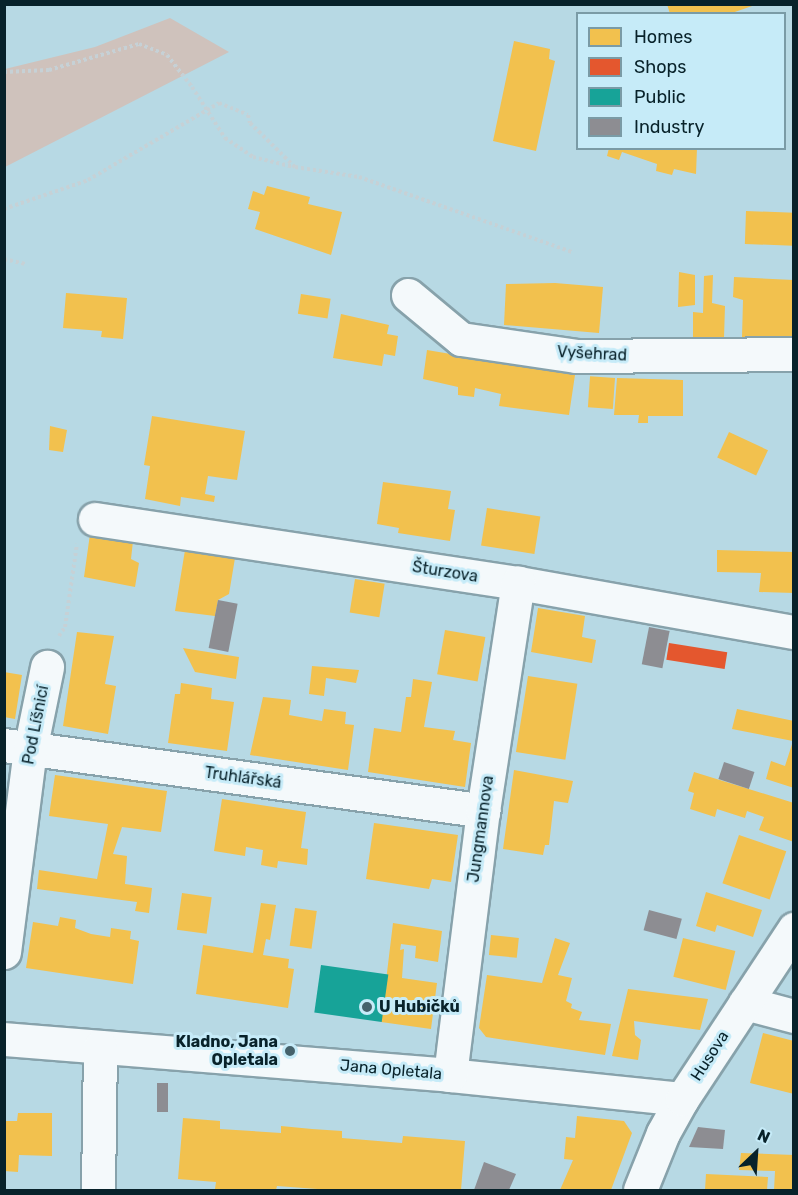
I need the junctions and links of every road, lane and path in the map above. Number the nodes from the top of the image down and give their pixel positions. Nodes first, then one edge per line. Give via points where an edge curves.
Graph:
1 (4, 72) edge
2 (295, 167) junction
3 (4, 209) edge
4 (572, 252) dead end
5 (4, 259) edge
6 (25, 264) dead end
7 (408, 295) dead end
8 (794, 354) edge
9 (95, 519) joint
10 (518, 584) junction
11 (794, 632) edge
12 (46, 667) joint
13 (17, 747) edge
14 (483, 810) junction
15 (794, 929) edge
16 (4, 952) edge
17 (746, 1003) junction
18 (794, 1016) edge
19 (4, 1039) edge
20 (100, 1047) junction
21 (450, 1075) junction
22 (682, 1099) junction
23 (98, 1191) edge
24 (640, 1191) edge

1 - 2 path, bridge via 49,70 139,44 166,56 225,138 253,157
2 - 3 path via 250,123 248,115 219,104 88,180
2 - 4 path via 359,177
5 - 6 path
7 - 8 street, Vyšehrad via 461,339 576,356
9 - 10 street, Šturzova
9 - 12 path, Pod Líšnicí via 81,517 65,627 54,642
10 - 11 street, Šturzova
10 - 14 street, Jungmannova
12 - 13 street, Pod Líšnicí
13 - 14 street, Truhlářská
13 - 16 street, Pod Líšnicí
14 - 21 street, Jungmannova
15 - 17 street, Husova
17 - 18 street
17 - 22 street, Husova
19 - 20 street, Jana Opletala
20 - 21 street, Jana Opletala
20 - 23 street
21 - 22 street, Jana Opletala
22 - 24 street, Husova via 663,1133

